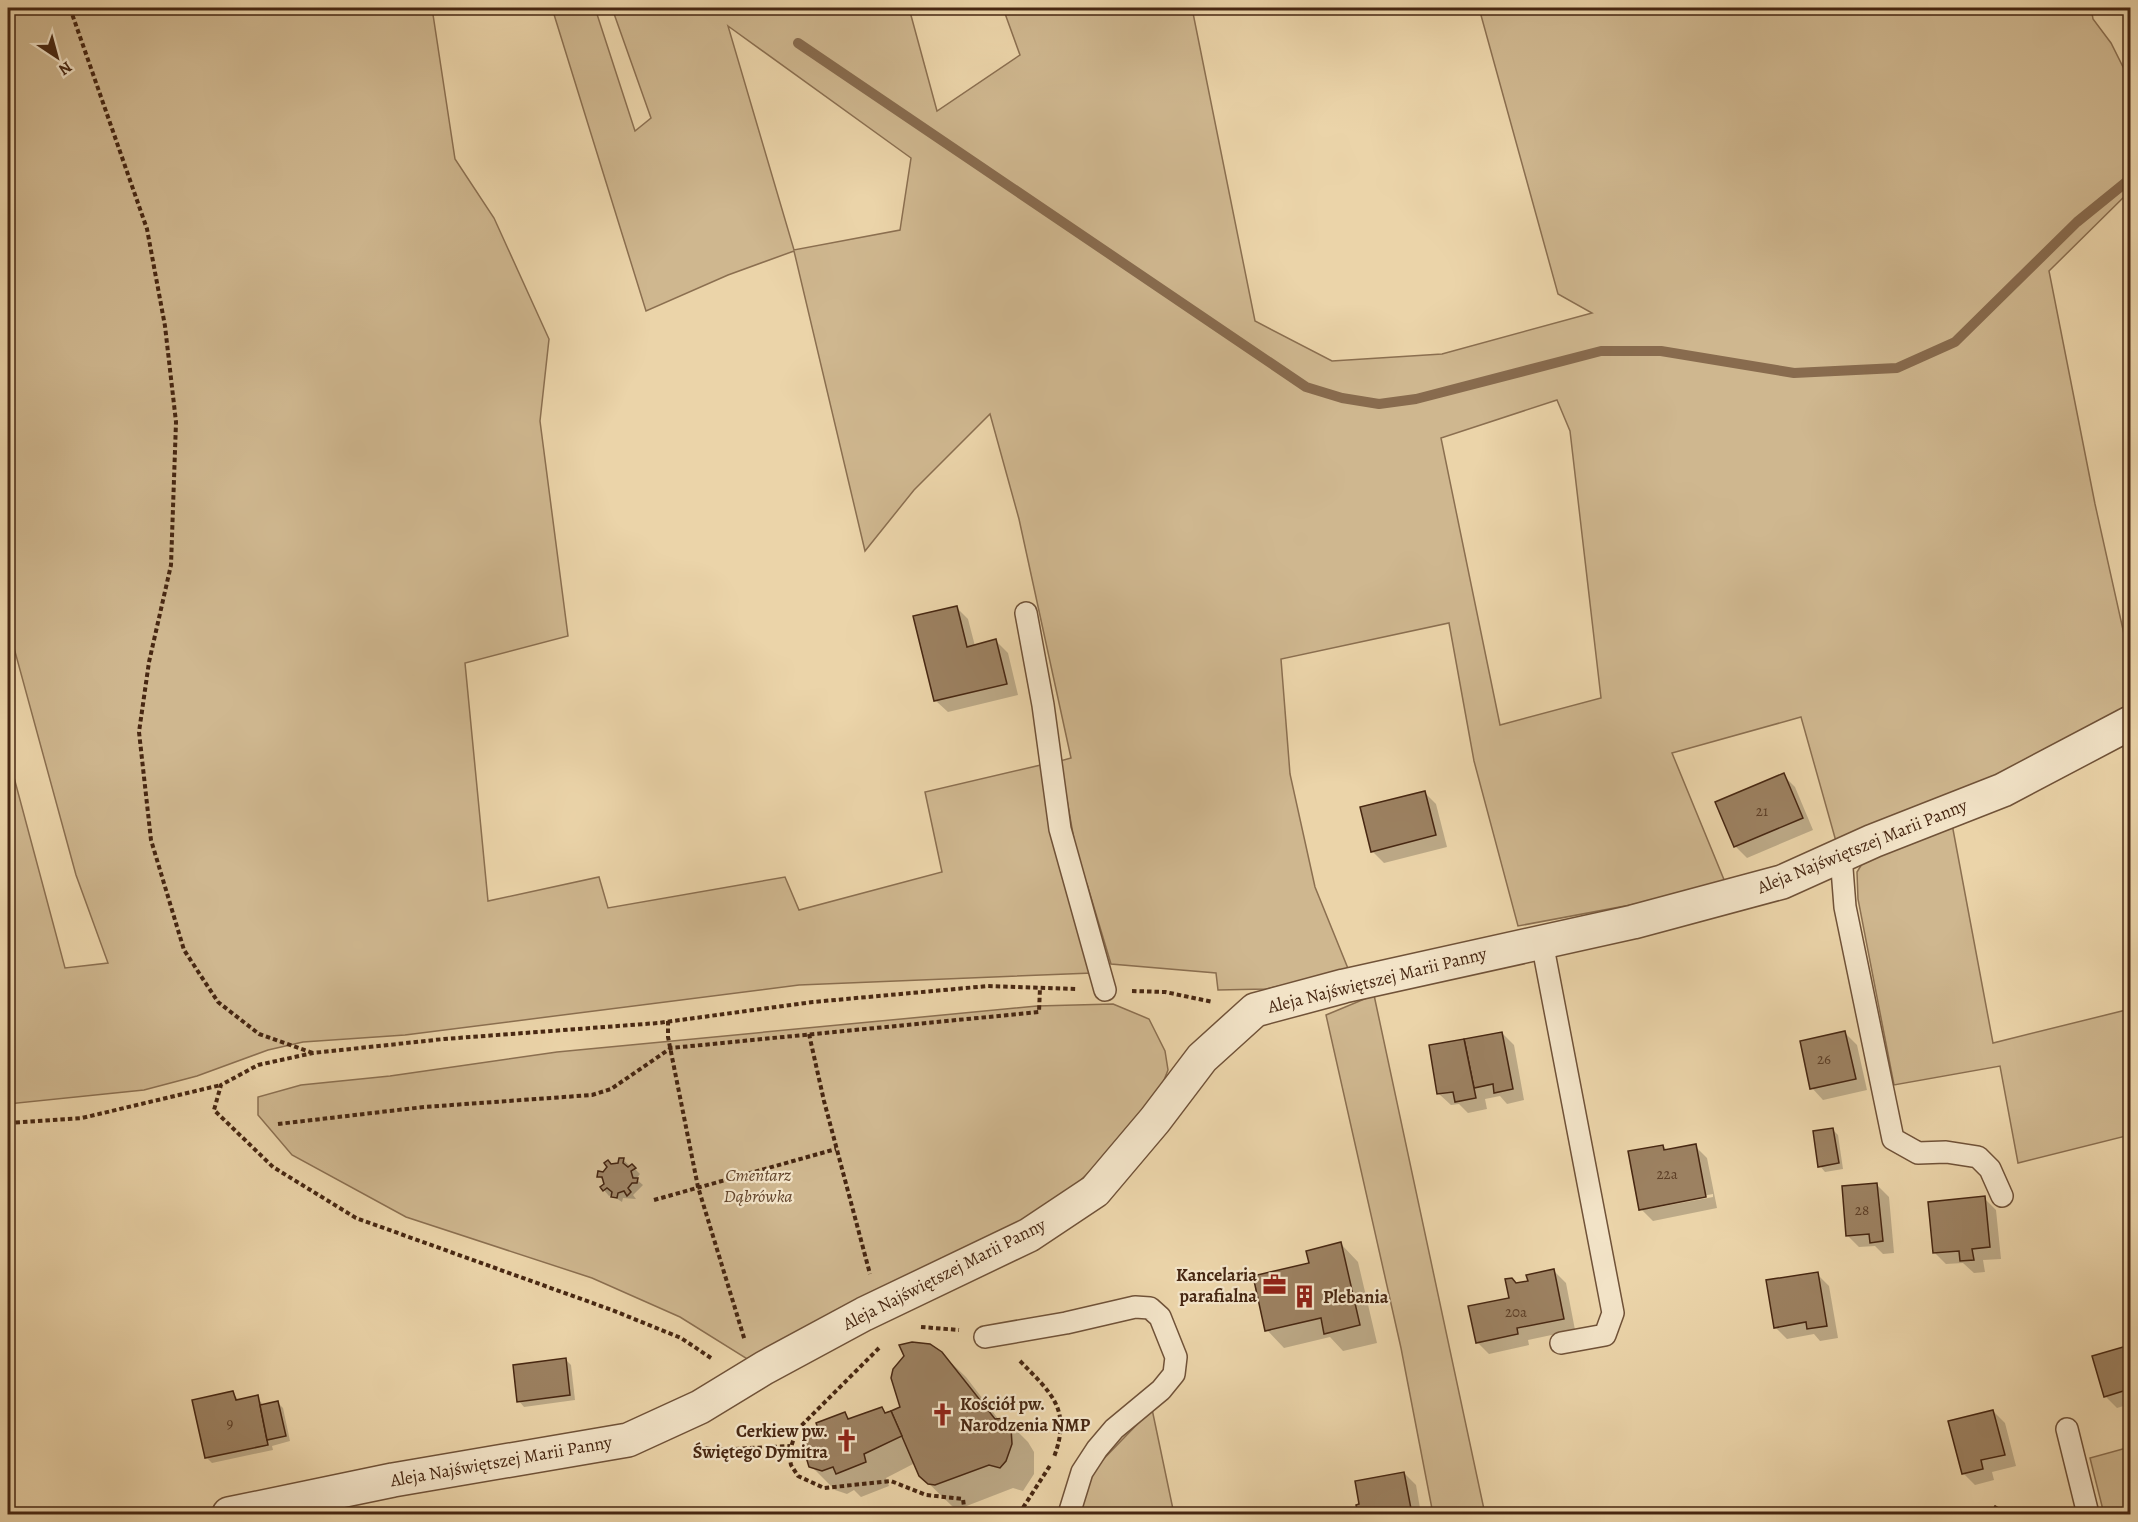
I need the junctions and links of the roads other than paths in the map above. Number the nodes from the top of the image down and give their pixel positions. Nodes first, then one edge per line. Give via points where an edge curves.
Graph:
1 (1026, 613) dead end
2 (2130, 723) edge
3 (1841, 856) junction
4 (1542, 942) junction
5 (1105, 990) road end
6 (2002, 1196) dead end
7 (985, 1337) road end
8 (1560, 1343) dead end
9 (2067, 1429) dead end
10 (229, 1515) edge
11 (1069, 1515) edge
12 (2088, 1515) edge

1 - 5 lane via 1060,829
2 - 3 street, Aleja Najświętszej Marii Panny via 2002,790
3 - 4 street, Aleja Najświętszej Marii Panny via 1782,882
3 - 6 lane via 1845,907 1893,1139 1918,1153 1978,1157 1990,1169
4 - 8 lane via 1613,1313 1605,1335
4 - 10 street, Aleja Najświętszej Marii Panny via 1255,1010 1202,1058 1095,1191 1029,1235 864,1314 700,1407 628,1440 393,1480
7 - 11 lane via 1135,1307 1150,1308 1160,1317 1176,1357 1173,1374 1161,1390 1114,1428 1097,1449 1082,1472
9 - 12 lane

